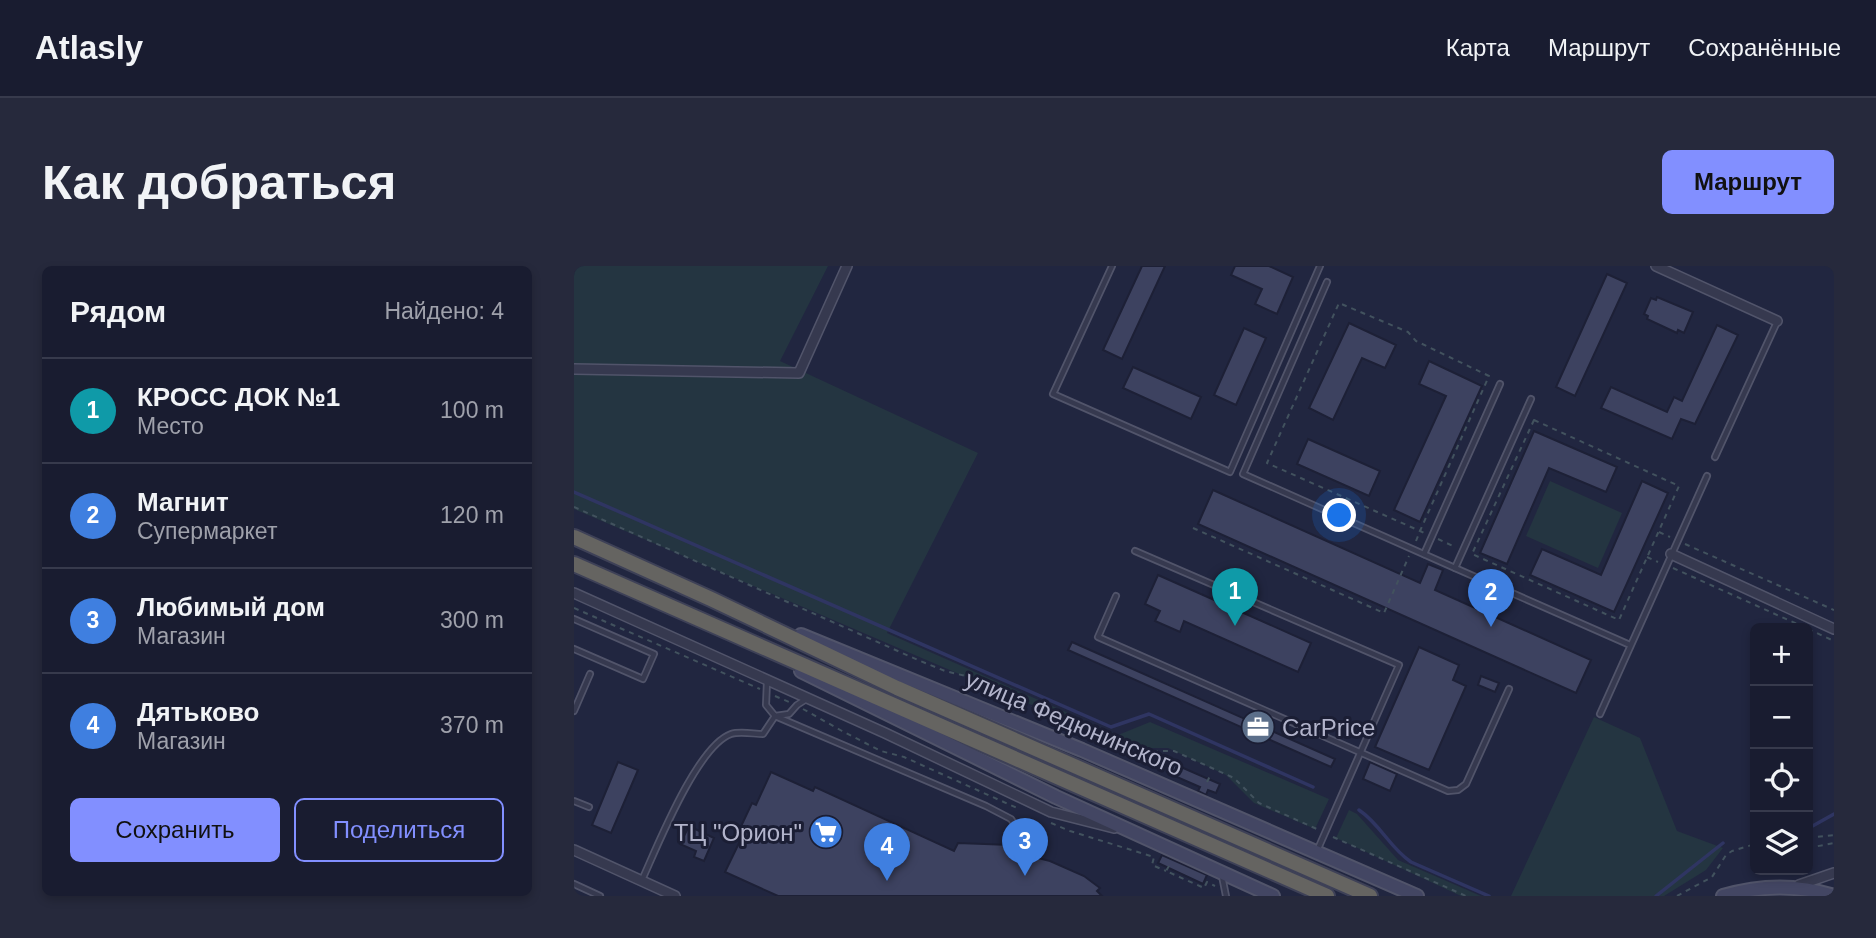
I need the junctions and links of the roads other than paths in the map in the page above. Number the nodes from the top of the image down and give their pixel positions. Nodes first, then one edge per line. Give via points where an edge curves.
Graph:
1 (847, 266) edge
2 (1112, 266) edge
3 (1320, 266) edge
4 (1656, 266) edge
5 (1328, 282) dead end
6 (1777, 321) joint
7 (574, 369) edge
8 (1500, 384) dead end
9 (1531, 399) dead end
10 (1715, 457) dead end
11 (1707, 476) dead end
12 (574, 537) edge
13 (1135, 551) dead end
14 (1424, 554) junction
15 (1671, 554) junction
16 (574, 564) edge
17 (1455, 568) junction
18 (574, 593) edge
19 (1116, 596) dead end
20 (711, 598) junction
21 (574, 619) edge
22 (704, 622) junction
23 (1834, 629) edge
24 (1630, 645) junction
25 (574, 649) edge
26 (590, 674) dead end
27 (767, 680) junction
28 (1509, 689) dead end
29 (809, 698) junction
30 (574, 711) edge
31 (1600, 713) dead end
32 (775, 716) junction
33 (1360, 753) junction
34 (574, 801) edge
35 (589, 807) dead end
36 (1018, 831) dead end
37 (1126, 831) junction
38 (574, 850) edge
39 (1316, 852) junction
40 (1220, 872) junction
41 (1834, 873) edge
42 (642, 881) junction
43 (574, 884) edge
44 (1792, 887) junction
45 (652, 891) edge
46 (1226, 893) edge
47 (1266, 895) edge
48 (600, 896) edge
49 (675, 896) edge
50 (1327, 896) edge
51 (1370, 896) edge
52 (1417, 896) edge
53 (1723, 896) edge
54 (1834, 896) edge

1 - 7 street via 799,373
2 - 3 lane via 1053,394 1230,472
4 - 6 street
5 - 14 lane via 1242,474
6 - 10 lane
8 - 14 lane
9 - 17 lane
11 - 15 lane
12 - 20 highway, улица Федюнинского
13 - 33 lane via 1399,665
14 - 17 lane
15 - 23 street
15 - 24 lane
16 - 22 highway
17 - 24 lane
18 - 27 street
19 - 33 lane via 1098,637
20 - 39 main road, улица Федюнинского
20 - 51 highway, улица Федюнинского via 897,688
21 - 25 lane via 654,654 643,679
22 - 37 main road
22 - 50 highway
24 - 31 lane
26 - 30 lane
27 - 29 street
27 - 32 lane via 766,705
28 - 33 lane via 1466,784 1458,790 1448,791
29 - 32 lane via 789,714
29 - 37 street via 1051,812
32 - 36 lane via 986,806 1011,819
32 - 42 lane via 764,734 731,734 710,748 682,794
33 - 39 lane
34 - 35 lane
37 - 40 main road
38 - 42 street
39 - 52 main road, улица Федюнинского
40 - 46 lane
40 - 47 main road
41 - 44 street
42 - 45 street
43 - 48 lane
44 - 53 main road via 1756,888
44 - 54 main road
45 - 49 street

